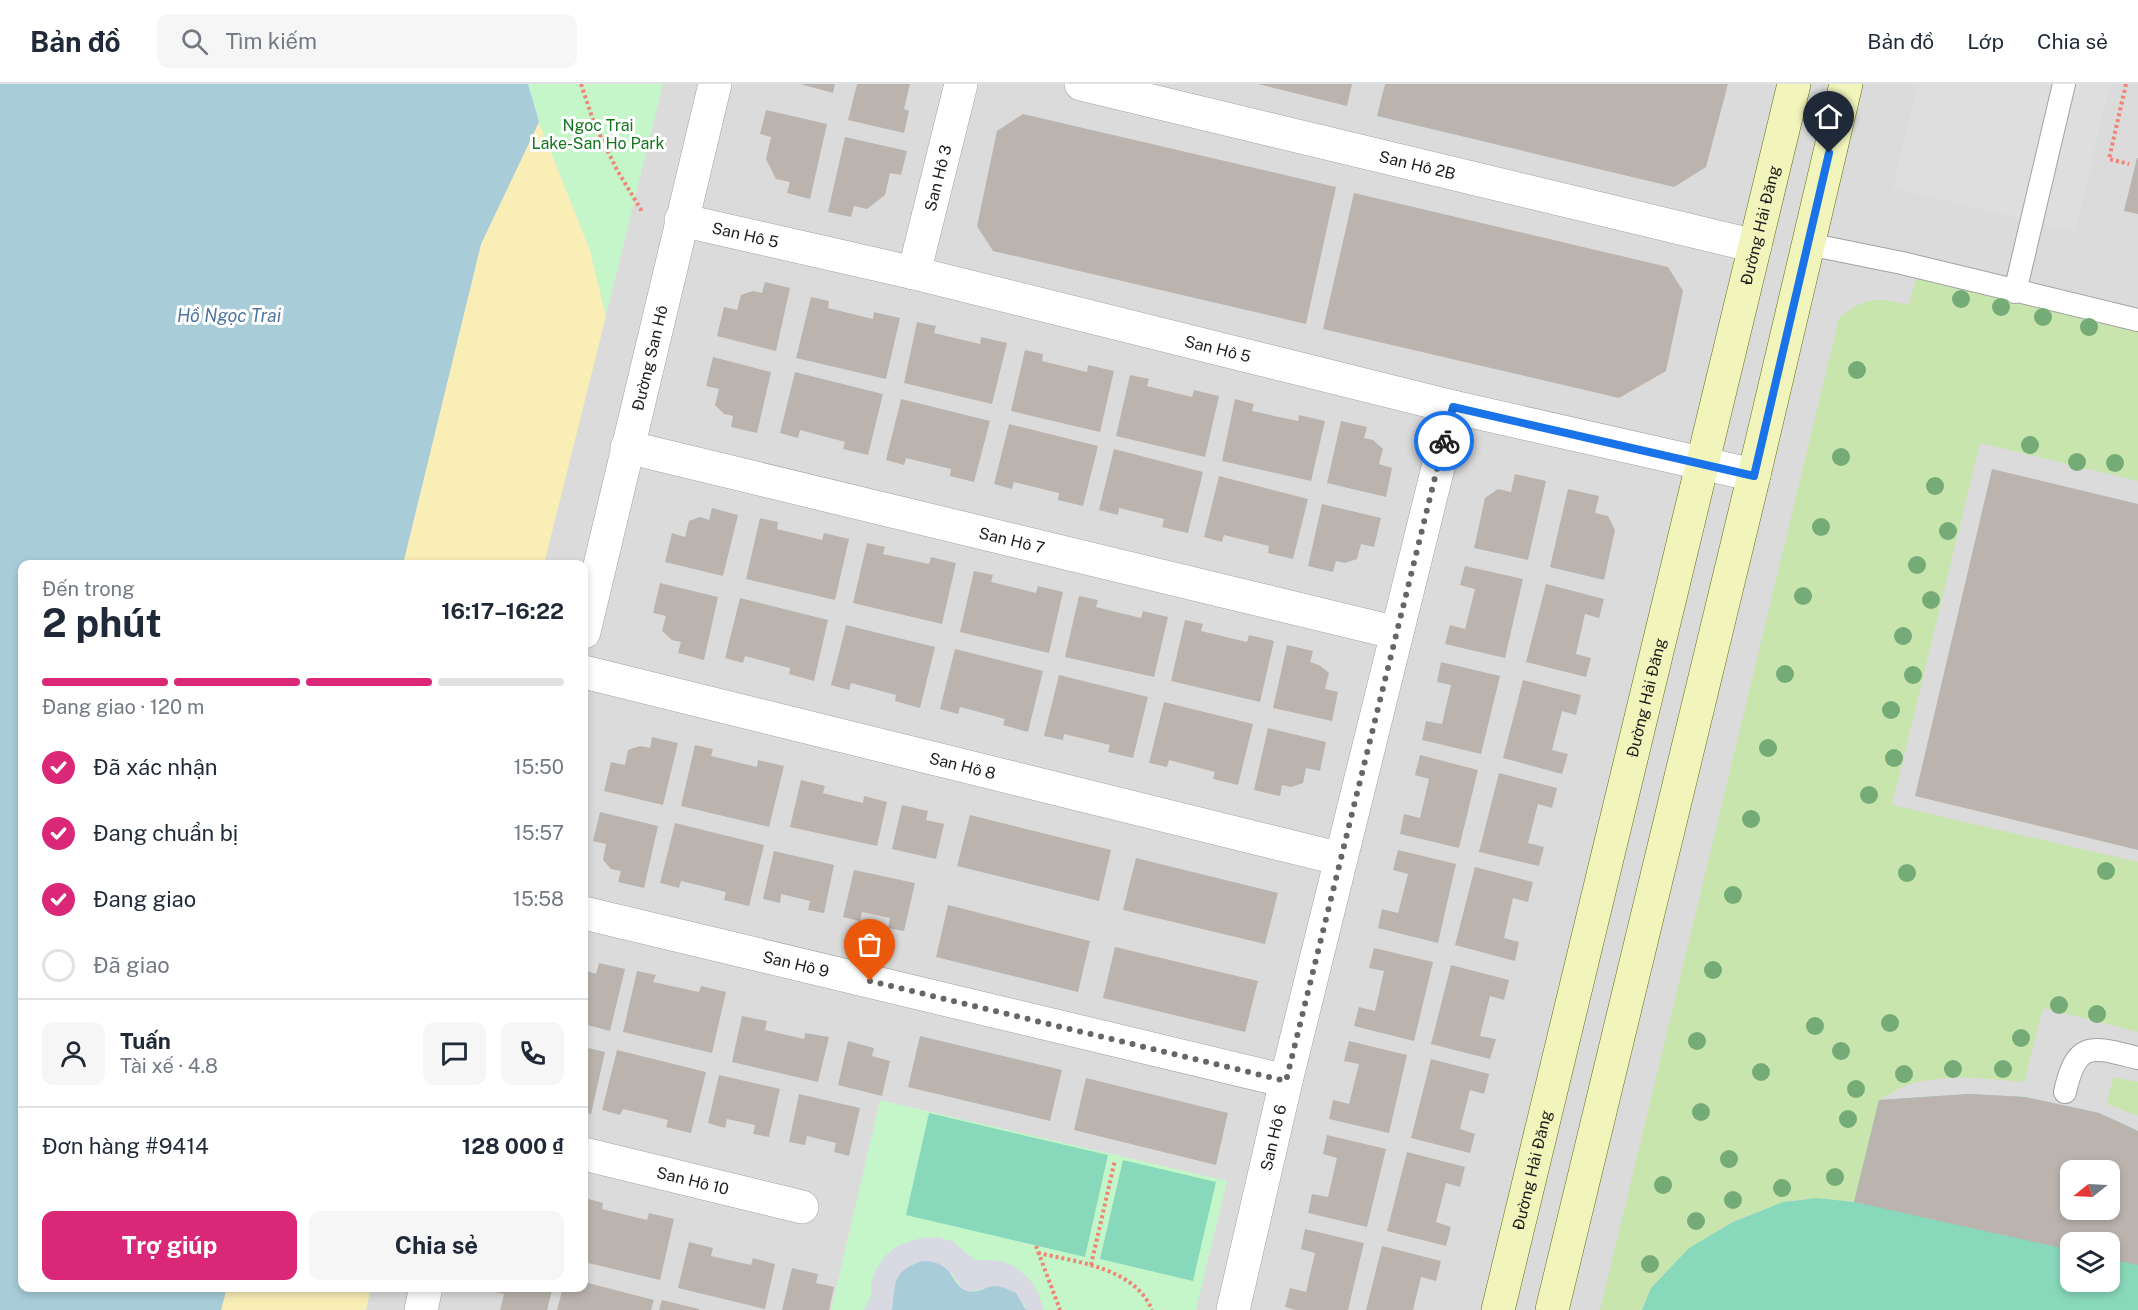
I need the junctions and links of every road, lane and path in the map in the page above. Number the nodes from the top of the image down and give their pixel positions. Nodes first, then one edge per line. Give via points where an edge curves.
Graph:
1 (582, 84) edge
2 (715, 84) edge
3 (961, 84) edge
4 (1081, 84) edge
5 (1794, 84) edge
6 (1846, 84) edge
7 (2064, 84) edge
8 (2126, 84) edge
9 (2129, 164) dead end
10 (643, 213) dead end
11 (681, 220) junction
12 (1808, 244) junction
13 (1755, 246) junction
14 (914, 273) junction
15 (2015, 292) junction
16 (2138, 320) edge
17 (1453, 407) junction
18 (627, 447) junction
19 (1702, 463) junction
20 (1754, 476) junction
21 (588, 615) edge
22 (1397, 633) junction
23 (588, 673) edge
24 (1341, 859) junction
25 (588, 914) edge
26 (2138, 1058) edge
27 (1286, 1081) junction
28 (2065, 1092) dead end
29 (588, 1155) edge
30 (1114, 1160) dead end
31 (802, 1207) dead end
32 (1036, 1246) dead end
33 (1038, 1252) junction
34 (1090, 1265) junction
35 (425, 1292) edge
36 (421, 1310) edge
37 (1060, 1310) edge
38 (1152, 1310) edge
39 (1233, 1310) edge
40 (1498, 1310) edge
41 (1552, 1310) edge

1 - 10 path via 594,123
2 - 11 street, Đường San Hô
3 - 14 street, San Hô 3
4 - 13 street, San Hô 2B
5 - 13 street, Đường Hải Đăng
6 - 12 street
7 - 15 lane
8 - 9 path via 2109,159
11 - 14 street, San Hô 5
11 - 18 street, Đường San Hô
12 - 15 lane
12 - 20 street
13 - 19 street, Đường Hải Đăng
14 - 17 street, San Hô 5
15 - 16 lane
17 - 19 street, San Hô 5
17 - 22 street, San Hô 6
18 - 21 street, Đường San Hô
18 - 22 street, San Hô 7
19 - 20 street, San Hô 5
19 - 40 street, Đường Hải Đăng
20 - 41 street
22 - 24 street, San Hô 6
23 - 24 street, San Hô 8
24 - 27 street, San Hô 6
25 - 27 street, San Hô 9
26 - 28 lane via 2091,1049 2073,1065
27 - 39 street, San Hô 6
29 - 31 street, San Hô 10
30 - 34 path
32 - 33 path
33 - 34 path
33 - 37 path
34 - 38 path via 1137,1288
35 - 36 street

